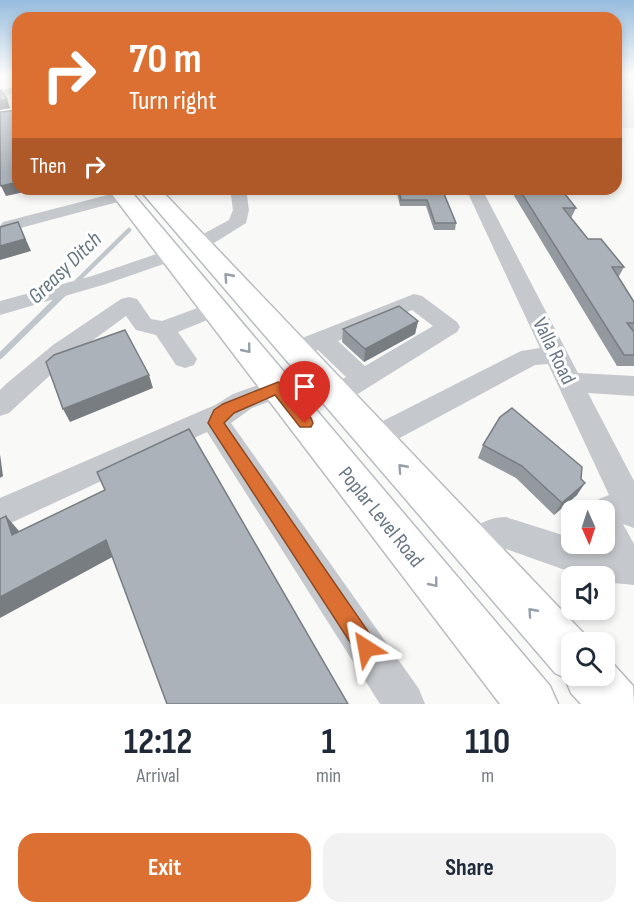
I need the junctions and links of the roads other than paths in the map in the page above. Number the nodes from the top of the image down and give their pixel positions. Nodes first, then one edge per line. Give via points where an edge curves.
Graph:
1 (116, 195) edge
2 (134, 195) edge
3 (239, 195) edge
4 (477, 195) edge
5 (9, 226) edge
6 (185, 250) junction
7 (0, 308) edge
8 (214, 309) junction
9 (164, 329) junction
10 (308, 345) junction
11 (556, 355) junction
12 (185, 359) dead end
13 (569, 382) junction
14 (634, 386) edge
15 (349, 387) junction
16 (278, 388) junction
17 (0, 406) edge
18 (219, 414) junction
19 (375, 438) junction
20 (633, 511) edge
21 (0, 513) edge
22 (474, 548) junction
23 (630, 567) edge
24 (561, 644) edge
25 (599, 686) edge
26 (404, 704) edge
27 (532, 704) edge
28 (615, 704) edge

1 - 5 street
2 - 6 main road, Poplar Level Road
3 - 6 street via 241,210 237,223
4 - 11 street, Valla Road
6 - 7 street
6 - 8 main road, Poplar Level Road
10 -> 6 main road, Poplar Level Road
8 - 9 street
8 -> 16 main road, Poplar Level Road
9 - 12 street
9 - 17 street via 144,326 129,304 71,341
10 - 15 main road, Poplar Level Road
10 - 15 street via 414,301 449,327
11 - 13 street, Valla Road
11 - 19 street via 530,357
13 - 14 street
13 - 20 street, Valla Road
15 - 19 main road, Poplar Level Road
16 - 18 street
16 -> 27 main road, Poplar Level Road
18 - 21 street
18 - 26 street via 216,423
22 -> 19 main road, Poplar Level Road
20 - 23 street via 610,509 605,521
22 - 23 street via 496,533 506,533 594,563
24 -> 22 main road, Poplar Level Road
25 - 28 main road

